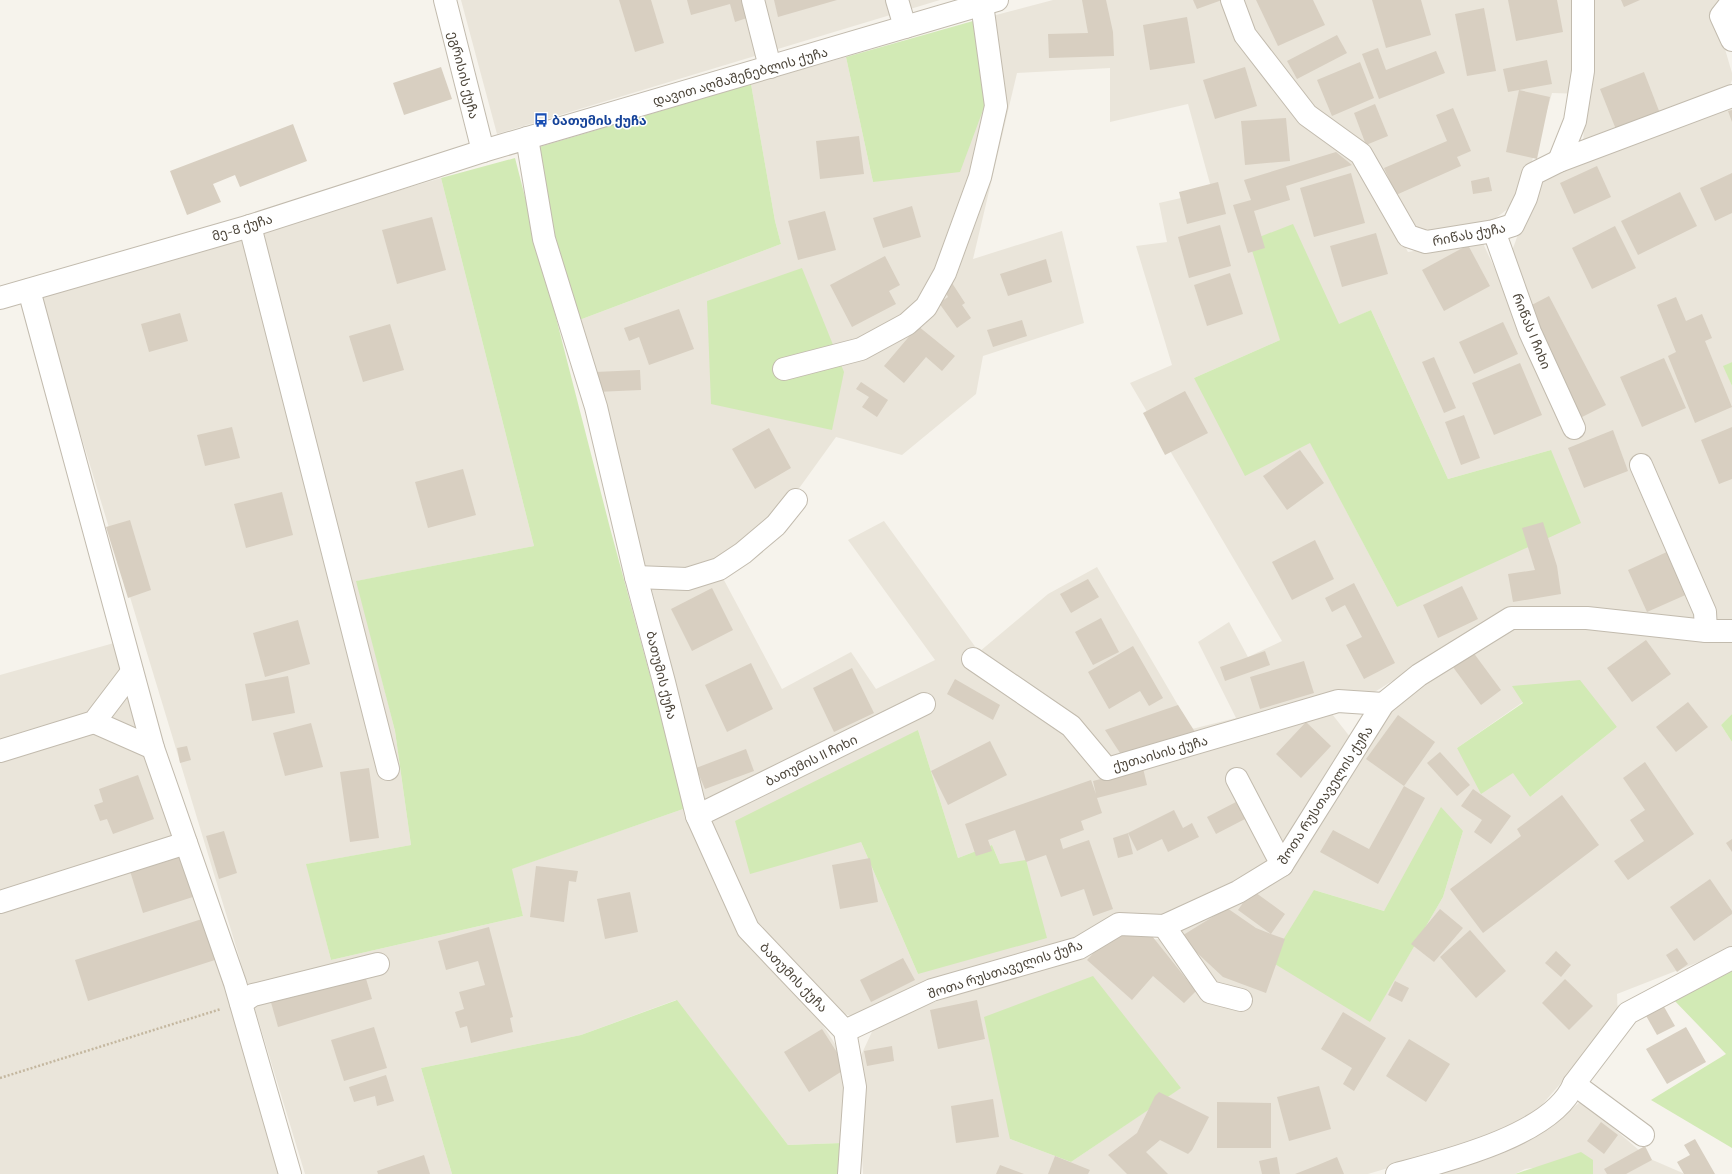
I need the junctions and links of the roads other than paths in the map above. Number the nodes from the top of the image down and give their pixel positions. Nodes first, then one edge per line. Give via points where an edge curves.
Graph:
1 (445, 0) edge
2 (753, 0) edge
3 (897, 0) edge
4 (1232, 0) edge
5 (1583, 0) edge
6 (989, 2) edge
7 (1732, 2) edge
8 (905, 27) junction
9 (1732, 40) edge
10 (770, 67) junction
11 (1732, 96) edge
12 (527, 138) junction
13 (483, 151) junction
14 (1559, 161) junction
15 (250, 226) junction
16 (1494, 231) junction
17 (29, 290) junction
18 (0, 298) edge
19 (784, 369) dead end
20 (1574, 428) dead end
21 (1641, 465) dead end
22 (796, 500) dead end
23 (636, 577) junction
24 (1706, 630) junction
25 (1732, 631) edge
26 (973, 659) dead end
27 (132, 672) junction
28 (924, 704) dead end
29 (1383, 704) junction
30 (94, 722) junction
31 (153, 748) junction
32 (0, 751) edge
33 (388, 769) dead end
34 (1237, 779) dead end
35 (697, 816) junction
36 (186, 843) junction
37 (1282, 866) junction
38 (0, 902) edge
39 (1164, 926) junction
40 (1732, 958) edge
41 (378, 964) dead end
42 (1241, 1000) dead end
43 (241, 1003) junction
44 (845, 1031) junction
45 (1574, 1084) junction
46 (1643, 1135) dead end
47 (290, 1174) edge
48 (849, 1174) edge
49 (1397, 1174) edge

1 - 13 street, ეგრისის ქუჩა
2 - 10 street
3 - 8 street
4 - 16 street, რიწას ქუჩა via 1245,35 1307,115 1361,154 1408,236 1426,242
5 - 14 street via 1582,78 1575,121
6 - 8 street, დავით აღმაშენებლის ქუჩა
6 - 19 street via 996,106 980,177 942,280 926,307 907,324 861,349
7 - 9 street via 1721,16
8 - 10 street, დავით აღმაშენებლის ქუჩა
10 - 12 street, დავით აღმაშენებლის ქუჩა
11 - 14 street, რიწას ქუჩა
12 - 13 street, დავით აღმაშენებლის ქუჩა
12 - 23 street, ბათუმის ქუჩა via 544,239 596,407
13 - 15 street, მე-8 ქუჩა
14 - 16 street, რიწას ქუჩა via 1533,174 1526,198 1513,225
15 - 17 street, მე-8 ქუჩა
15 - 33 street
16 - 20 street, რიწას I ჩიხი via 1530,332
17 - 18 street, მე-8 ქუჩა
17 - 27 street
21 - 24 street via 1705,612
22 - 23 street via 776,525 719,569 687,579
23 - 35 street, ბათუმის ქუჩა
24 - 25 street, შოთა რუსთაველის ქუჩა
24 - 29 street, შოთა რუსთაველის ქუჩა via 1587,618 1511,618 1419,675
26 - 29 street, ქუთაისის ქუჩა via 1071,726 1107,768 1338,701
27 - 30 street
27 - 31 street
28 - 35 street, ბათუმის II ჩიხი
29 - 37 street, შოთა რუსთაველის ქუჩა
30 - 31 street
30 - 32 street
31 - 36 street
34 - 37 street
35 - 44 street, ბათუმის ქუჩა via 748,929
36 - 38 street
36 - 43 street
37 - 39 street, შოთა რუსთაველის ქუჩა via 1238,892
39 - 42 street via 1210,992
39 - 44 street, შოთა რუსთაველის ქუჩა via 1119,924 1079,948 932,990
40 - 45 street via 1628,1013
41 - 43 street via 253,995
43 - 47 street
44 - 48 street via 855,1087
45 - 46 street
45 - 49 street via 1570,1094 1546,1117 1509,1137 1457,1158

